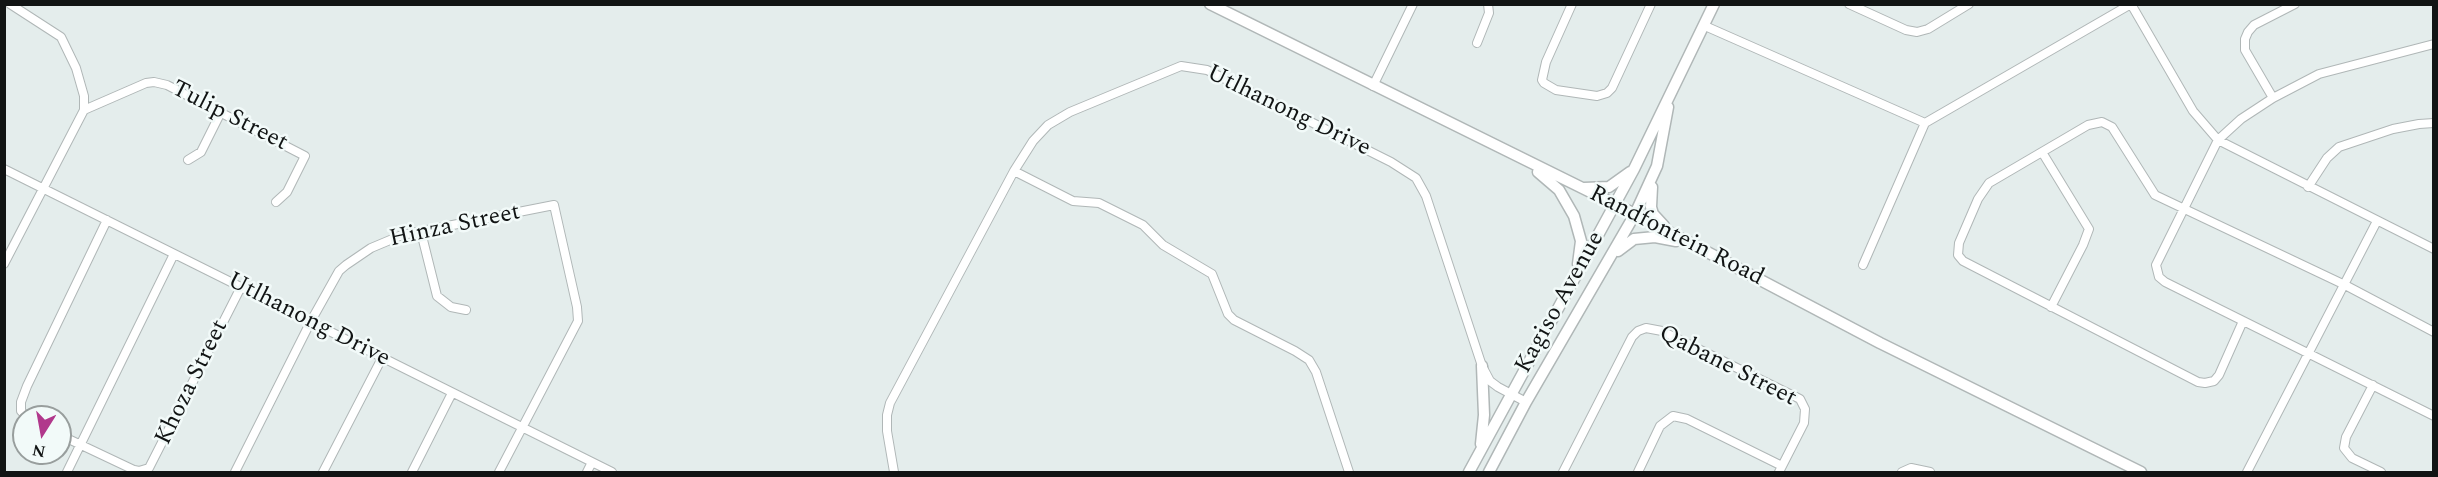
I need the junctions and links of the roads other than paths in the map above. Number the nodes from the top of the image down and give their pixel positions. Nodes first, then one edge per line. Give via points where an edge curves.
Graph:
1 (10, 4) edge
2 (1210, 4) edge
3 (1413, 4) edge
4 (1488, 4) edge
5 (1572, 4) edge
6 (1651, 4) edge
7 (1714, 4) edge
8 (1849, 4) edge
9 (1969, 4) edge
10 (2131, 4) edge
11 (2295, 4) edge
12 (1705, 26) junction
13 (1477, 43) dead end
14 (2433, 44) edge
15 (1373, 86) junction
16 (2273, 98) junction
17 (1669, 101) junction
18 (84, 110) junction
19 (221, 112) junction
20 (1925, 123) junction
21 (2433, 123) edge
22 (2218, 140) junction
23 (2042, 152) junction
24 (188, 160) dead end
25 (1529, 163) junction
26 (1657, 166) junction
27 (4, 169) edge
28 (1634, 169) junction
29 (1014, 171) junction
30 (2308, 187) junction
31 (43, 188) junction
32 (1581, 188) junction
33 (276, 202) dead end
34 (1614, 205) junction
35 (2183, 209) junction
36 (1635, 214) junction
37 (107, 220) junction
38 (2377, 221) junction
39 (421, 232) junction
40 (1682, 240) junction
41 (2433, 249) edge
42 (174, 254) junction
43 (1608, 262) junction
44 (4, 264) edge
45 (1863, 265) dead end
46 (1574, 279) junction
47 (2345, 285) junction
48 (241, 287) junction
49 (2051, 306) junction
50 (466, 310) dead end
51 (311, 321) junction
52 (2243, 321) junction
53 (2433, 332) edge
54 (2308, 353) junction
55 (382, 358) junction
56 (1482, 366) junction
57 (2373, 385) junction
58 (453, 393) junction
59 (1511, 395) junction
60 (1526, 402) junction
61 (21, 405) edge
62 (2433, 416) edge
63 (522, 427) junction
64 (72, 442) edge
65 (80, 446) junction
66 (1480, 453) junction
67 (592, 462) junction
68 (1781, 469) edge
69 (139, 471) edge
70 (67, 472) edge
71 (235, 472) edge
72 (323, 472) edge
73 (412, 472) edge
74 (499, 472) edge
75 (586, 472) edge
76 (612, 472) edge
77 (894, 472) edge
78 (1348, 472) edge
79 (1469, 472) edge
80 (1489, 472) edge
81 (1563, 472) edge
82 (1638, 472) edge
83 (1902, 472) edge
84 (1930, 472) edge
85 (2140, 472) edge
86 (2247, 472) edge
87 (2381, 472) edge

1 - 18 street via 61,37 76,68
2 - 15 street, Randfontein Road
3 - 15 street
4 - 13 street via 1489,13
5 - 6 street via 1542,80 1556,90 1597,96 1612,88
7 - 12 street, Kagiso Avenue
8 - 9 street via 1917,32
10 - 20 street
10 - 22 street via 2193,111
11 - 16 street via 2254,25 2246,39 2245,50
12 - 17 street, Kagiso Avenue
12 - 20 street
14 - 16 street via 2319,74
15 - 25 street, Randfontein Road
16 - 22 street
17 - 26 street, Kagiso Avenue
17 - 28 street, Kagiso Avenue
18 - 19 street, Tulip Street via 154,82
18 - 31 street
19 - 24 street via 201,152
19 - 33 street, Tulip Street via 305,156 286,192
20 - 45 street
21 - 30 street via 2393,129 2339,147
22 - 30 street
22 - 35 street
23 - 35 street via 2088,125 2107,123 2155,195
23 - 49 street via 2089,229
23 - 49 street via 1984,188 1958,250 1963,261
25 - 32 street, Randfontein Road
25 - 46 street via 1559,190 1574,216 1581,241
26 - 36 street, Kagiso Avenue
26 - 40 street via 1650,192 1653,214
27 - 31 street, Utlhanong Drive
28 - 32 street via 1610,187
28 - 34 street, Kagiso Avenue
29 - 56 street, Utlhanong Drive via 1041,132 1070,112 1169,69 1180,66 1207,70 1416,178 1426,196
29 - 77 street, Utlhanong Drive via 891,403 887,431
29 - 78 street via 1073,201 1099,203 1143,225 1162,246 1212,274 1234,320 1309,360
30 - 38 street
31 - 37 street, Utlhanong Drive
31 - 44 street
32 - 34 street, Randfontein Road
34 - 36 street, Randfontein Road
34 - 46 street, Kagiso Avenue
35 - 47 street
35 - 52 street via 2156,265 2159,278
36 - 40 street, Randfontein Road
36 - 43 street, Kagiso Avenue
37 - 42 street, Utlhanong Drive
37 - 61 street
38 - 41 street
38 - 47 street
39 - 50 street via 436,296 451,307
39 - 51 street, Hinza Street via 385,241 346,265
39 - 63 street, Hinza Street via 554,205 578,321
40 - 43 street via 1634,239
40 - 85 street, Randfontein Road
42 - 48 street, Utlhanong Drive
42 - 65 street
43 - 60 street, Kagiso Avenue
46 - 59 street, Kagiso Avenue
47 - 53 street
47 - 54 street
48 - 51 street, Utlhanong Drive
48 - 69 street, Khoza Street via 152,464
49 - 52 street via 2205,383 2219,375
51 - 55 street, Utlhanong Drive
51 - 71 street, Hinza Street
52 - 54 street
54 - 57 street
54 - 86 street
55 - 58 street, Utlhanong Drive
55 - 72 street
56 - 59 street, Utlhanong Drive via 1493,384
56 - 66 street via 1484,415
57 - 62 street
57 - 87 street via 2344,448 2352,458
58 - 63 street, Utlhanong Drive
58 - 73 street
59 - 60 street, Utlhanong Drive
59 - 66 street, Kagiso Avenue
60 - 80 street, Kagiso Avenue
63 - 67 street, Utlhanong Drive
63 - 74 street
64 - 65 street
65 - 69 street
65 - 70 street
66 - 79 street, Kagiso Avenue
67 - 75 street
67 - 76 street, Utlhanong Drive
68 - 81 street, Qabane Street via 1804,423 1805,409 1800,399 1662,331 1646,328 1632,337
68 - 82 street via 1687,419 1673,416 1660,426
83 - 84 street via 1911,468

